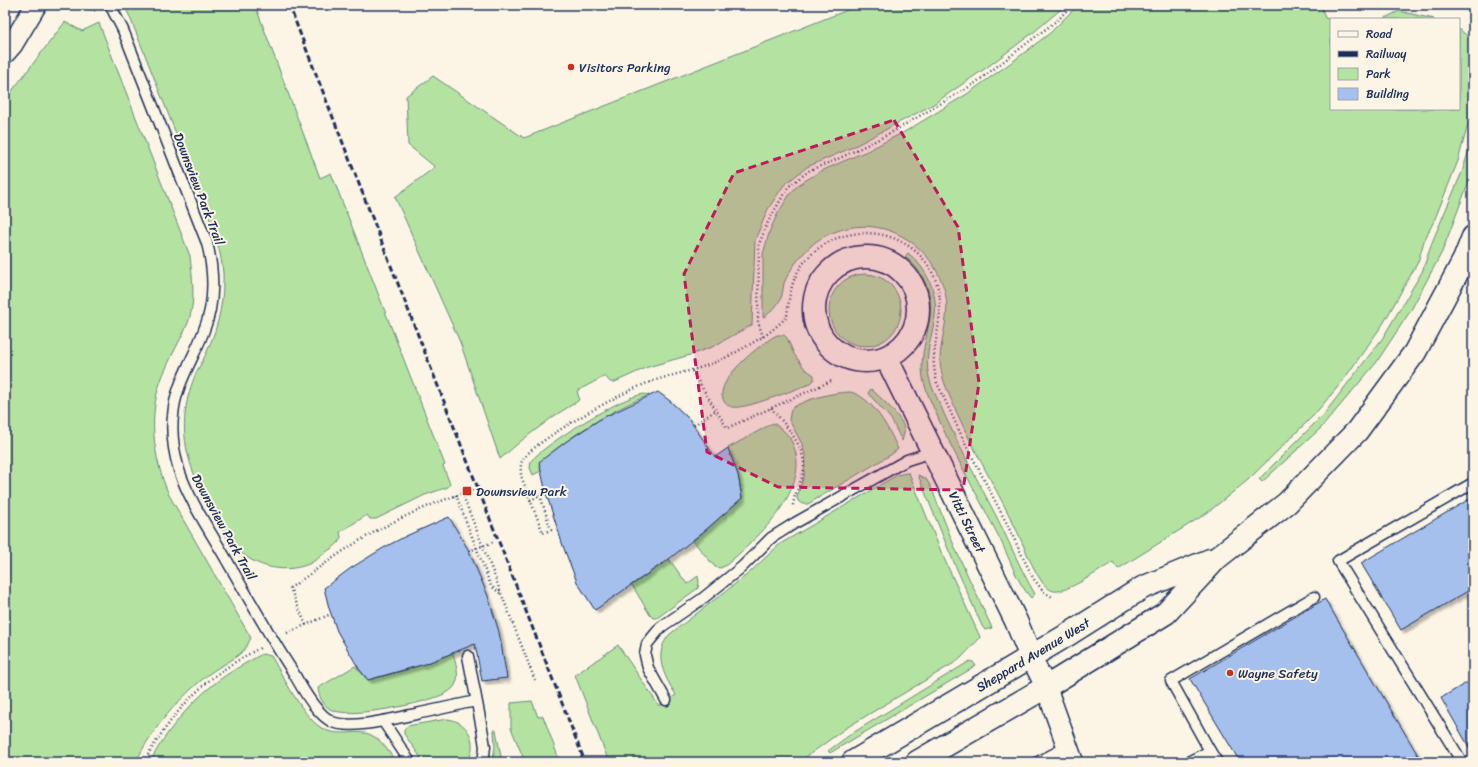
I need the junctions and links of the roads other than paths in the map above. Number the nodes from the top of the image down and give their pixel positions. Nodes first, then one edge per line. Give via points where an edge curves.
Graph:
1 (36, 5) edge
2 (110, 5) edge
3 (5, 53) edge
4 (1473, 237) edge
5 (886, 357) junction
6 (932, 452) junction
7 (1473, 483) edge
8 (1217, 558) junction
9 (1314, 597) dead end
10 (468, 656) dead end
11 (1031, 657) junction
12 (1046, 688) junction
13 (666, 700) dead end
14 (476, 701) junction
15 (383, 721) junction
16 (1210, 751) junction
17 (1070, 755) edge
18 (410, 762) edge
19 (483, 762) edge
20 (853, 762) edge
21 (917, 762) edge
22 (1038, 762) edge
23 (1188, 762) edge
24 (1217, 762) edge
25 (1462, 762) edge

1 - 3 street
2 - 15 lane, Downsview Park Trail via 123,30 186,190 212,267 208,316 180,383 173,415 172,434 178,464 186,486 273,641 316,708 331,721 342,724
4 - 8 main road, Sheppard Avenue West via 1464,260 1415,352 1357,431 1287,503
5 - 5 main road via 901,347 912,333 917,315 916,297 912,286 897,268 881,259 863,257 845,261 830,271 819,286 814,303 815,321 822,338 834,351 850,359 868,361
5 - 6 main road, Vitti Street
6 - 11 main road, Vitti Street via 1016,621
6 - 13 lane via 907,460 795,523 772,538 742,567 708,594 661,627 647,644 645,655 648,668
7 - 25 lane via 1338,561
8 - 11 main road, Sheppard Avenue West via 1142,588
8 - 12 main road, Sheppard Avenue West via 1166,613
9 - 16 lane via 1171,681
10 - 14 lane
11 - 12 street, Vitti Street
11 - 20 main road, Sheppard Avenue West
12 - 17 street, Vitti Street
12 - 21 main road, Sheppard Avenue West
14 - 15 lane, Downsview Park Trail
14 - 19 lane via 485,747
15 - 18 lane
16 - 23 lane
16 - 24 lane
17 - 22 lane

